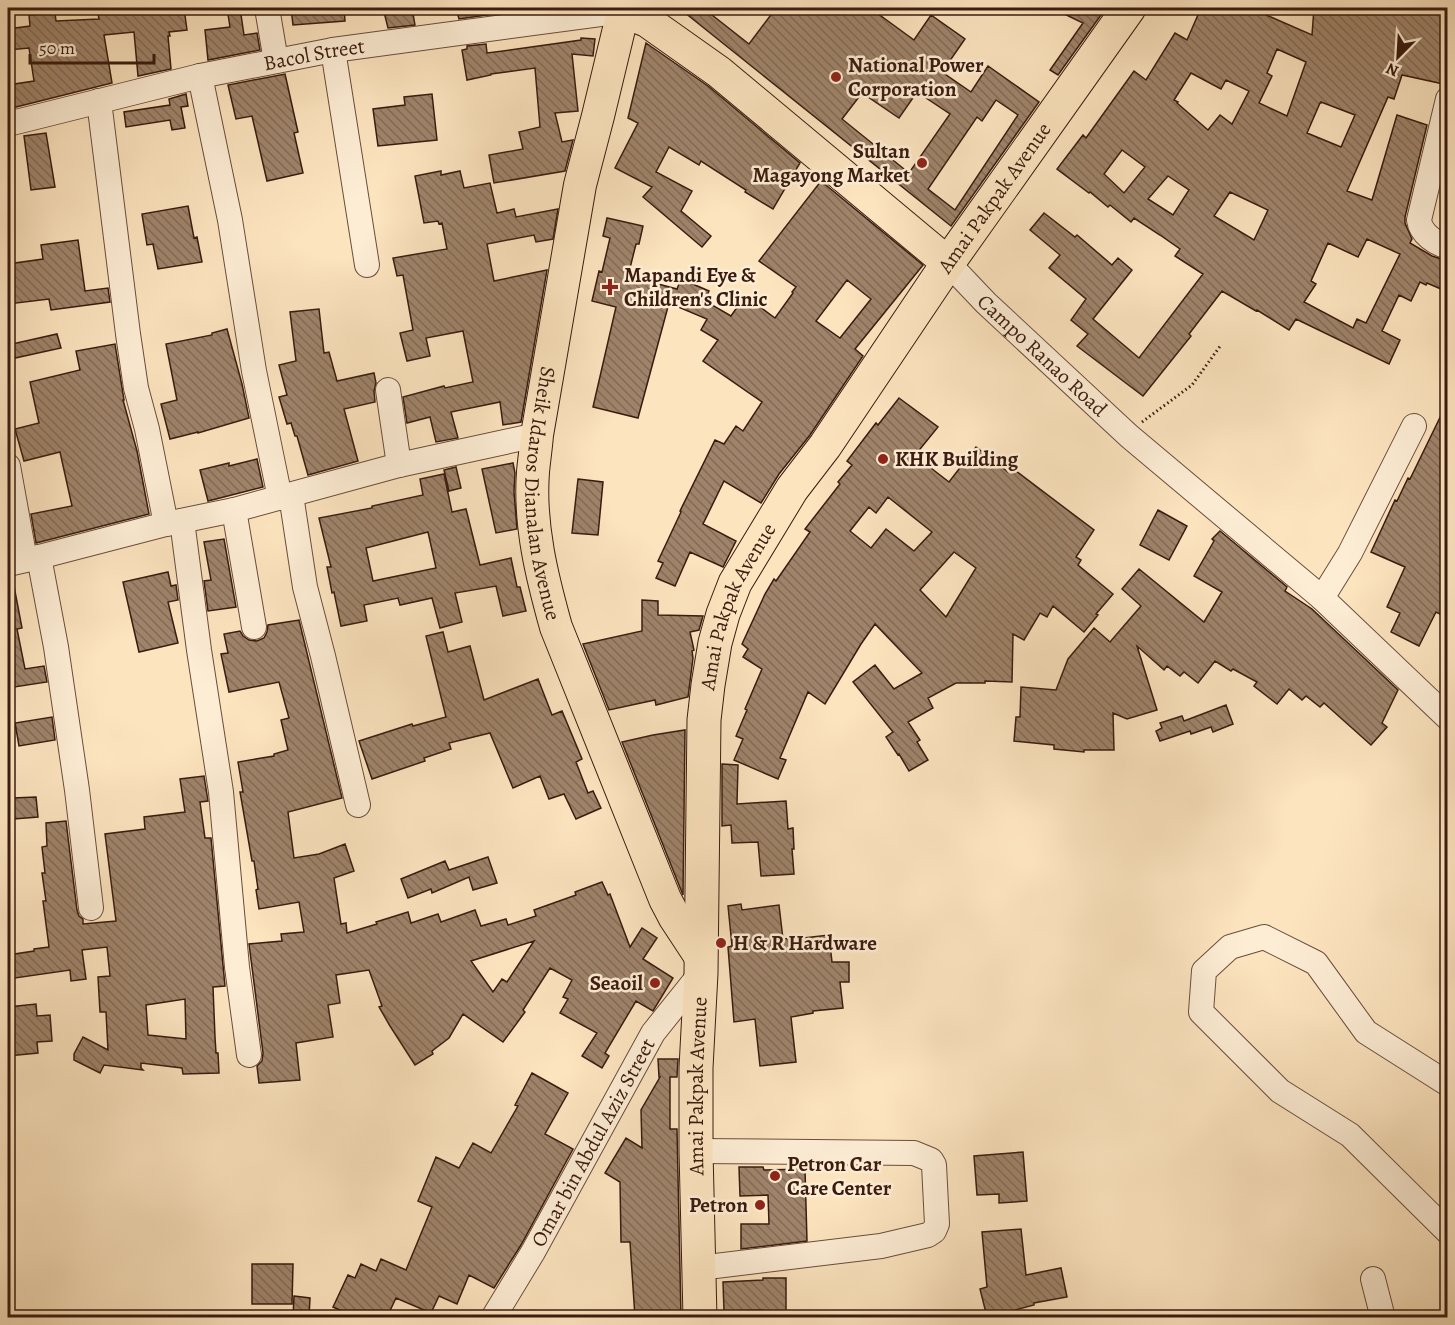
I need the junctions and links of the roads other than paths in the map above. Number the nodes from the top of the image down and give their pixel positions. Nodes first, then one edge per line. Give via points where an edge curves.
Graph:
1 (267, 8) edge
2 (1129, 8) edge
3 (623, 9) edge
4 (333, 50) junction
5 (276, 61) junction
6 (200, 76) junction
7 (1448, 99) edge
8 (99, 101) junction
9 (8, 124) edge
10 (1448, 247) edge
11 (948, 263) junction
12 (367, 265) dead end
13 (388, 390) dead end
14 (1414, 426) dead end
15 (537, 435) junction
16 (399, 465) junction
17 (8, 466) edge
18 (285, 496) junction
19 (234, 510) junction
20 (174, 522) junction
21 (24, 560) edge
22 (1322, 598) junction
23 (254, 627) dead end
24 (1448, 718) edge
25 (358, 805) dead end
26 (91, 908) dead end
27 (701, 964) junction
28 (249, 1055) dead end
29 (1448, 1084) edge
30 (696, 1151) junction
31 (1448, 1232) edge
32 (699, 1268) junction
33 (1373, 1279) dead end
34 (494, 1317) edge
35 (700, 1317) edge
36 (1383, 1317) edge

1 - 5 street
2 - 11 highway, Amai Pakpak Avenue
3 - 4 street, Bacol Street
3 - 11 main road, Campo Ranao Road via 647,21 719,72
3 - 15 main road, Sheik Idaros Dianalan Avenue via 580,185
4 - 5 street, Bacol Street
4 - 12 street
5 - 6 street, Bacol Street
6 - 8 street, Bacol Street
6 - 18 street via 230,220 254,371
7 - 10 street via 1419,220 1426,234
8 - 9 street, Bacol Street
8 - 20 street via 136,388
11 - 22 street, Campo Ranao Road via 1129,436
11 - 27 highway, Amai Pakpak Avenue via 792,489 735,583 723,614 704,720
13 - 16 street
14 - 22 street via 1350,553
15 - 16 street
15 - 27 main road, Sheik Idaros Dianalan Avenue via 533,514 543,581 556,627 665,899
16 - 18 street
17 - 21 street
18 - 19 street
18 - 25 street
19 - 20 street
19 - 23 street
20 - 21 street
20 - 28 street via 221,792
21 - 26 street via 56,647
22 - 24 street, Campo Ranao Road
27 - 30 highway, Amai Pakpak Avenue
27 - 34 street, Omar bin Abdul Aziz Street via 653,1033
29 - 31 street via 1366,1032 1316,963 1264,937 1230,947 1204,970 1201,1012 1280,1091 1350,1135
30 - 32 highway, Amai Pakpak Avenue
30 - 32 street via 914,1153 934,1165 937,1224 928,1235 881,1246
32 - 35 highway, Amai Pakpak Avenue
33 - 36 street

